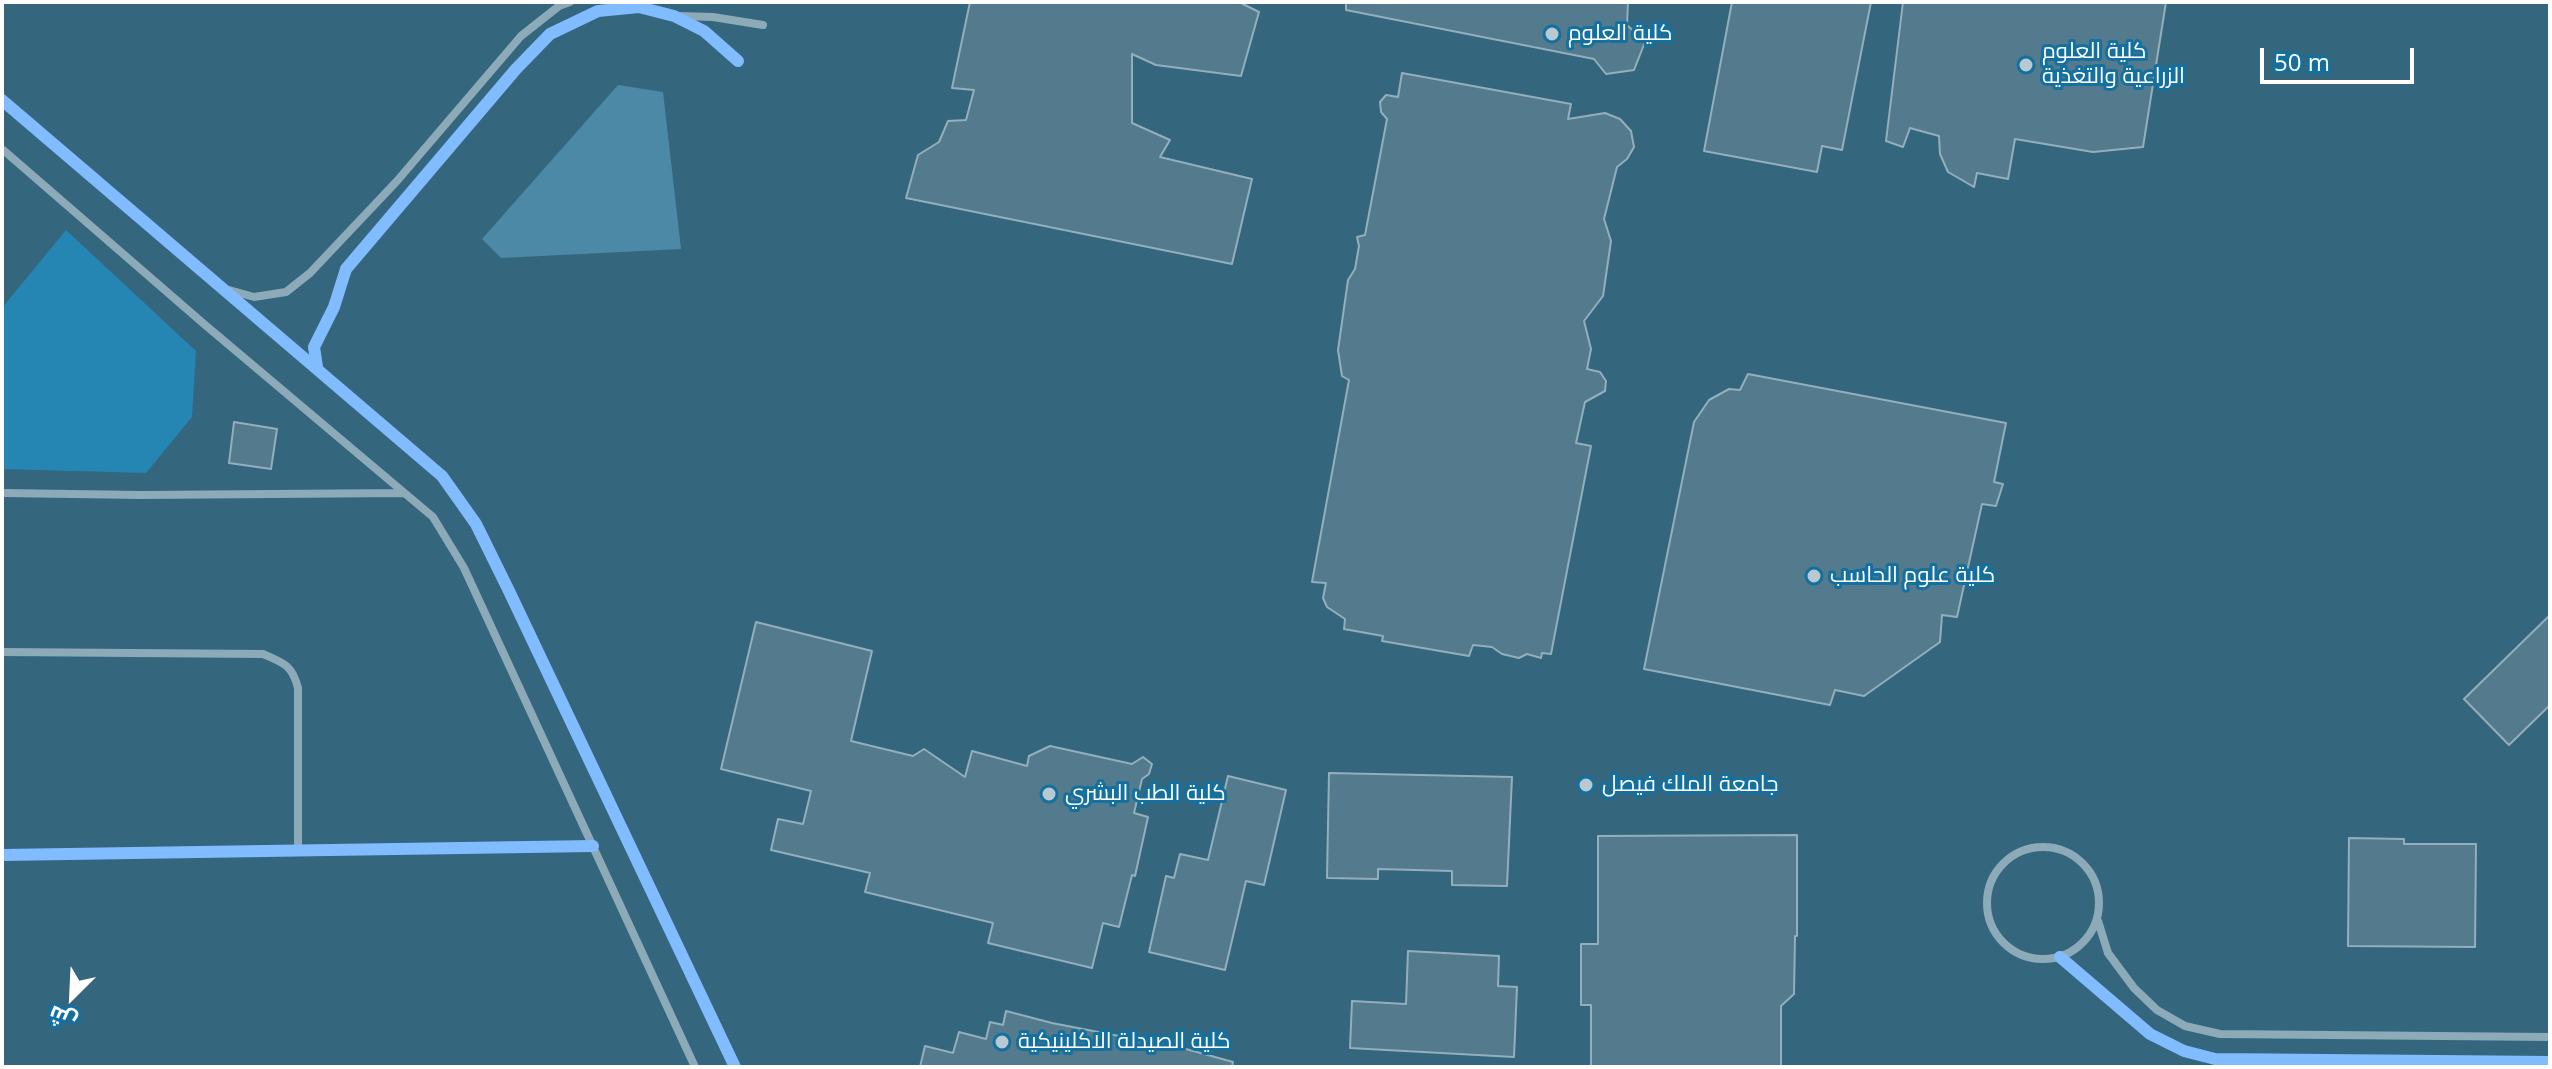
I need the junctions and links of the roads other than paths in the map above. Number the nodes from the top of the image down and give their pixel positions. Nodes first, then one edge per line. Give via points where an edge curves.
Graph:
1 (570, 2) edge
2 (674, 16) junction
3 (763, 25) dead end
4 (738, 61) dead end
5 (2, 100) edge
6 (2, 149) edge
7 (224, 288) junction
8 (317, 367) junction
9 (2, 493) edge
10 (405, 493) junction
11 (2, 652) edge
12 (593, 846) junction
13 (298, 851) junction
14 (2, 855) edge
15 (2098, 921) junction
16 (2060, 957) junction
17 (2550, 1037) edge
18 (2550, 1062) edge
19 (695, 1067) edge
20 (735, 1067) edge

1 - 7 street via 521,36 310,273 286,292 254,297
2 - 3 street
2 - 4 street via 704,31
2 - 8 street via 639,7 598,11 550,34 346,269 314,347
5 - 7 street
6 - 10 street
7 - 8 street
8 - 20 street via 442,476 476,524
9 - 10 street
10 - 12 street via 433,517 464,568
11 - 13 street via 263,654 281,661 294,671 298,688
12 - 13 street
12 - 19 street
13 - 14 street
15 - 16 street via 2084,943
15 - 16 street via 2099,893 2079,859 2053,848 2026,849 2003,864 1989,886 1991,927 2020,955
15 - 17 street via 2108,953 2134,988 2185,1026 2220,1034
16 - 18 street via 2150,1034 2215,1059

